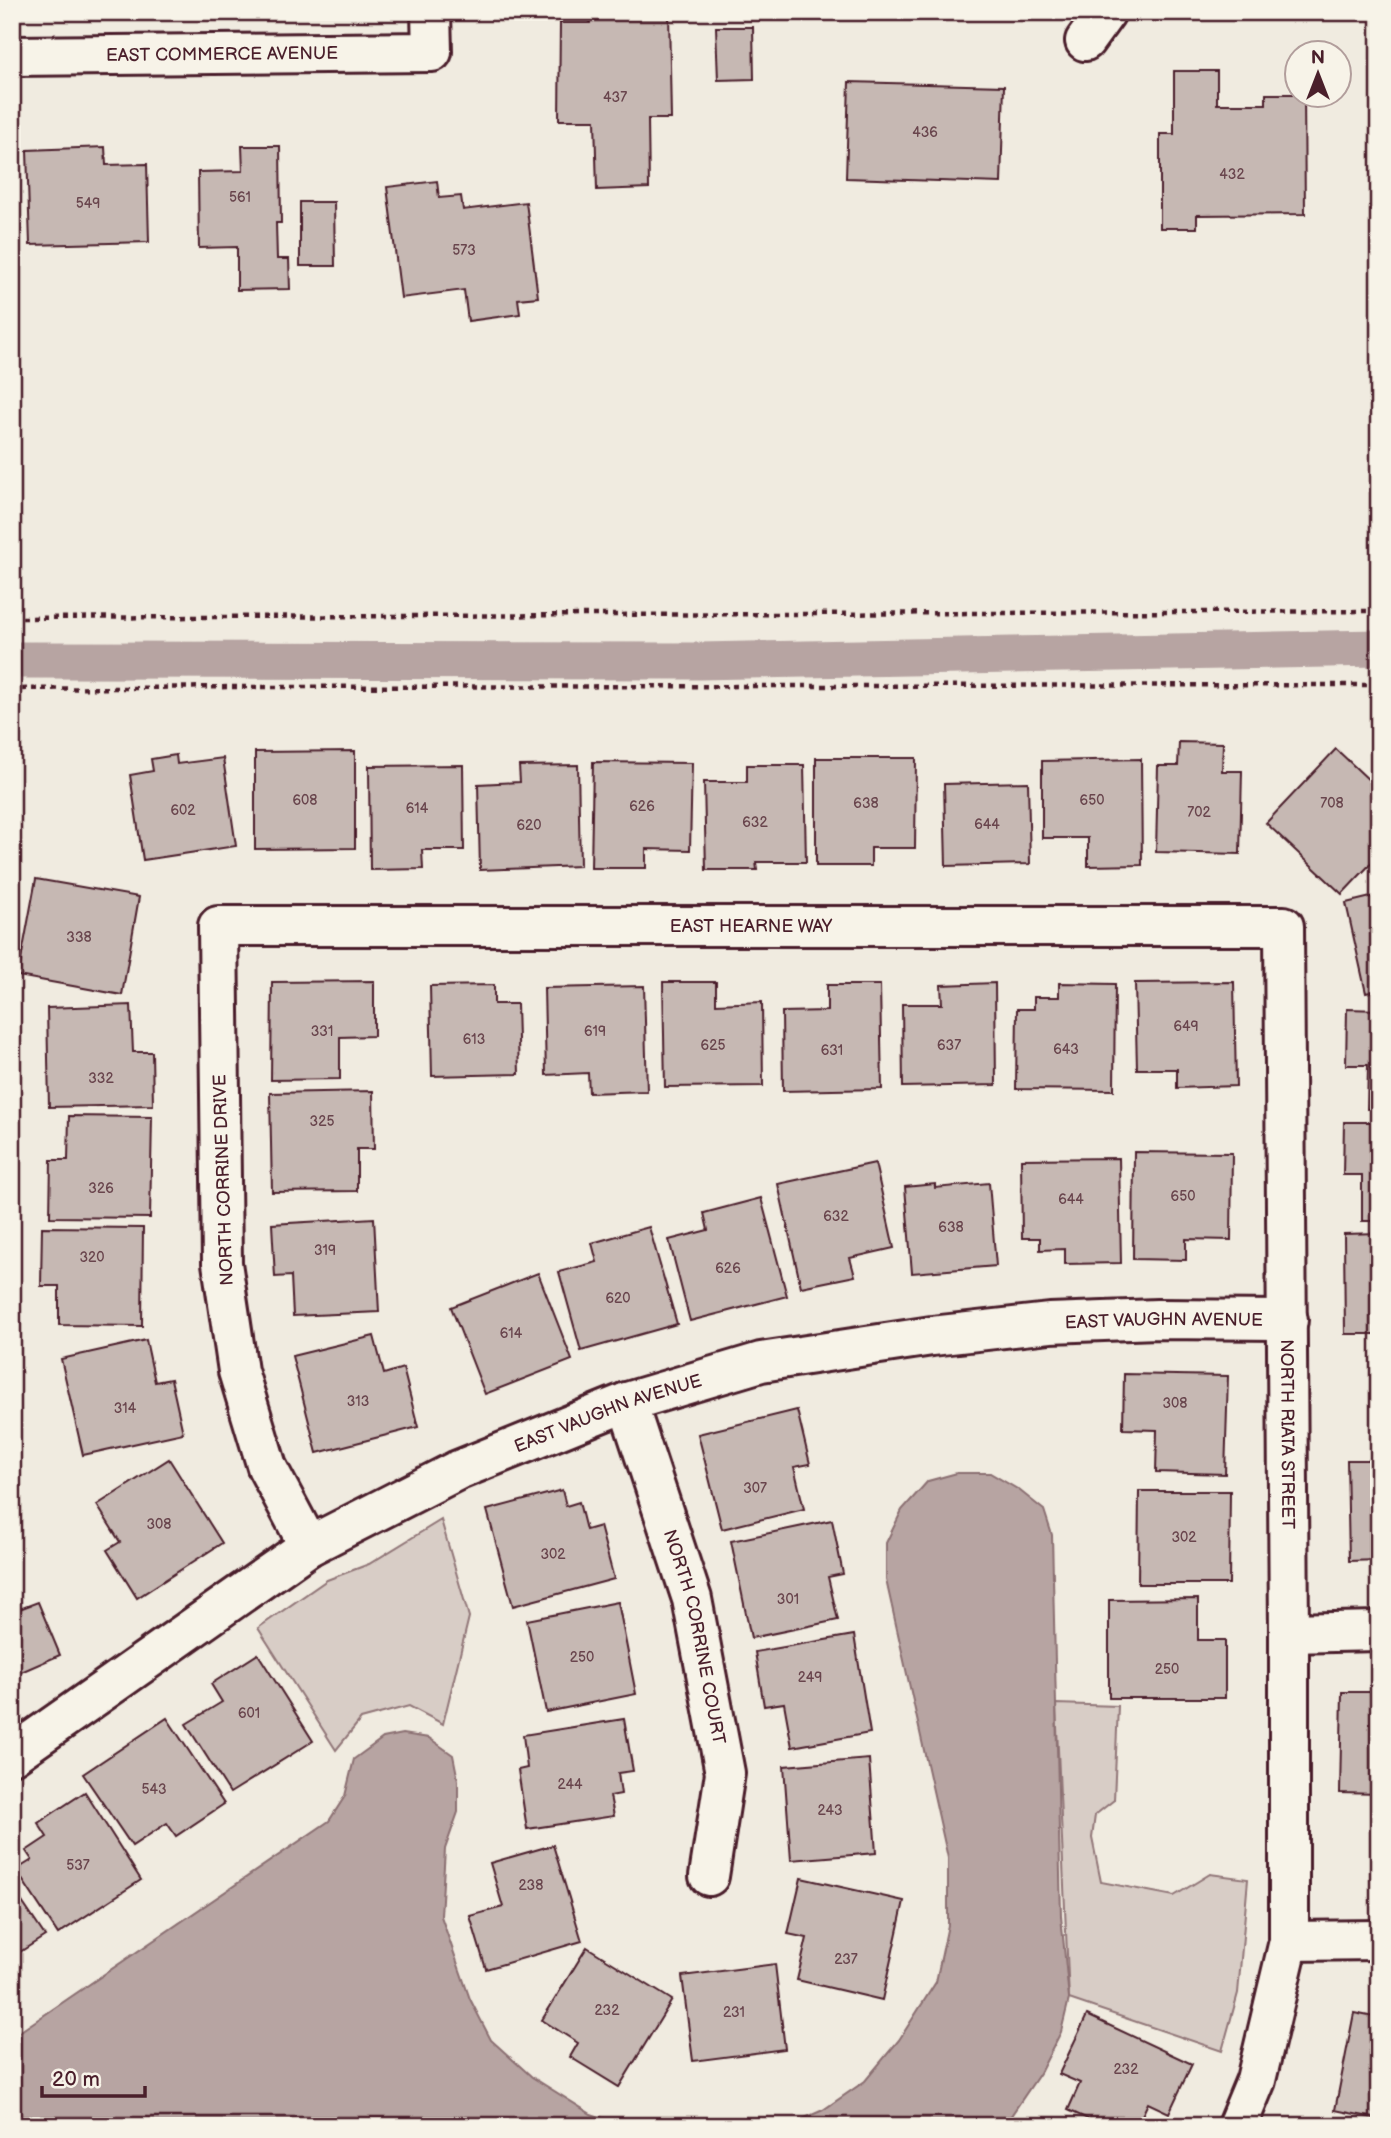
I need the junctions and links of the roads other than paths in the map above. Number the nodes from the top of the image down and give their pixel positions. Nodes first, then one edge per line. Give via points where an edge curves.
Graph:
1 (431, 12) edge
2 (12, 56) edge
3 (218, 926) joint
4 (1284, 926) joint
5 (1288, 1320) junction
6 (627, 1402) junction
7 (309, 1546) junction
8 (1379, 1631) edge
9 (1289, 1633) junction
10 (12, 1755) edge
11 (709, 1876) dead end
12 (1379, 1940) edge
13 (1289, 1941) junction
14 (1237, 2126) edge

1 - 2 street, EAST COMMERCE AVENUE via 432,52
3 - 4 street, EAST HEARNE WAY
3 - 7 street, NORTH CORRINE DRIVE via 222,1263 238,1371 267,1467
4 - 5 street, NORTH RIATA STREET
5 - 6 street, EAST VAUGHN AVENUE via 1050,1323 932,1336 761,1362
5 - 9 street, NORTH RIATA STREET
6 - 7 street, EAST VAUGHN AVENUE via 456,1471
6 - 11 street, NORTH CORRINE COURT via 692,1599 725,1773
7 - 10 street, EAST VAUGHN AVENUE
8 - 9 street
9 - 13 street, NORTH RIATA STREET
12 - 13 street
13 - 14 street, NORTH RIATA STREET via 1256,2080

